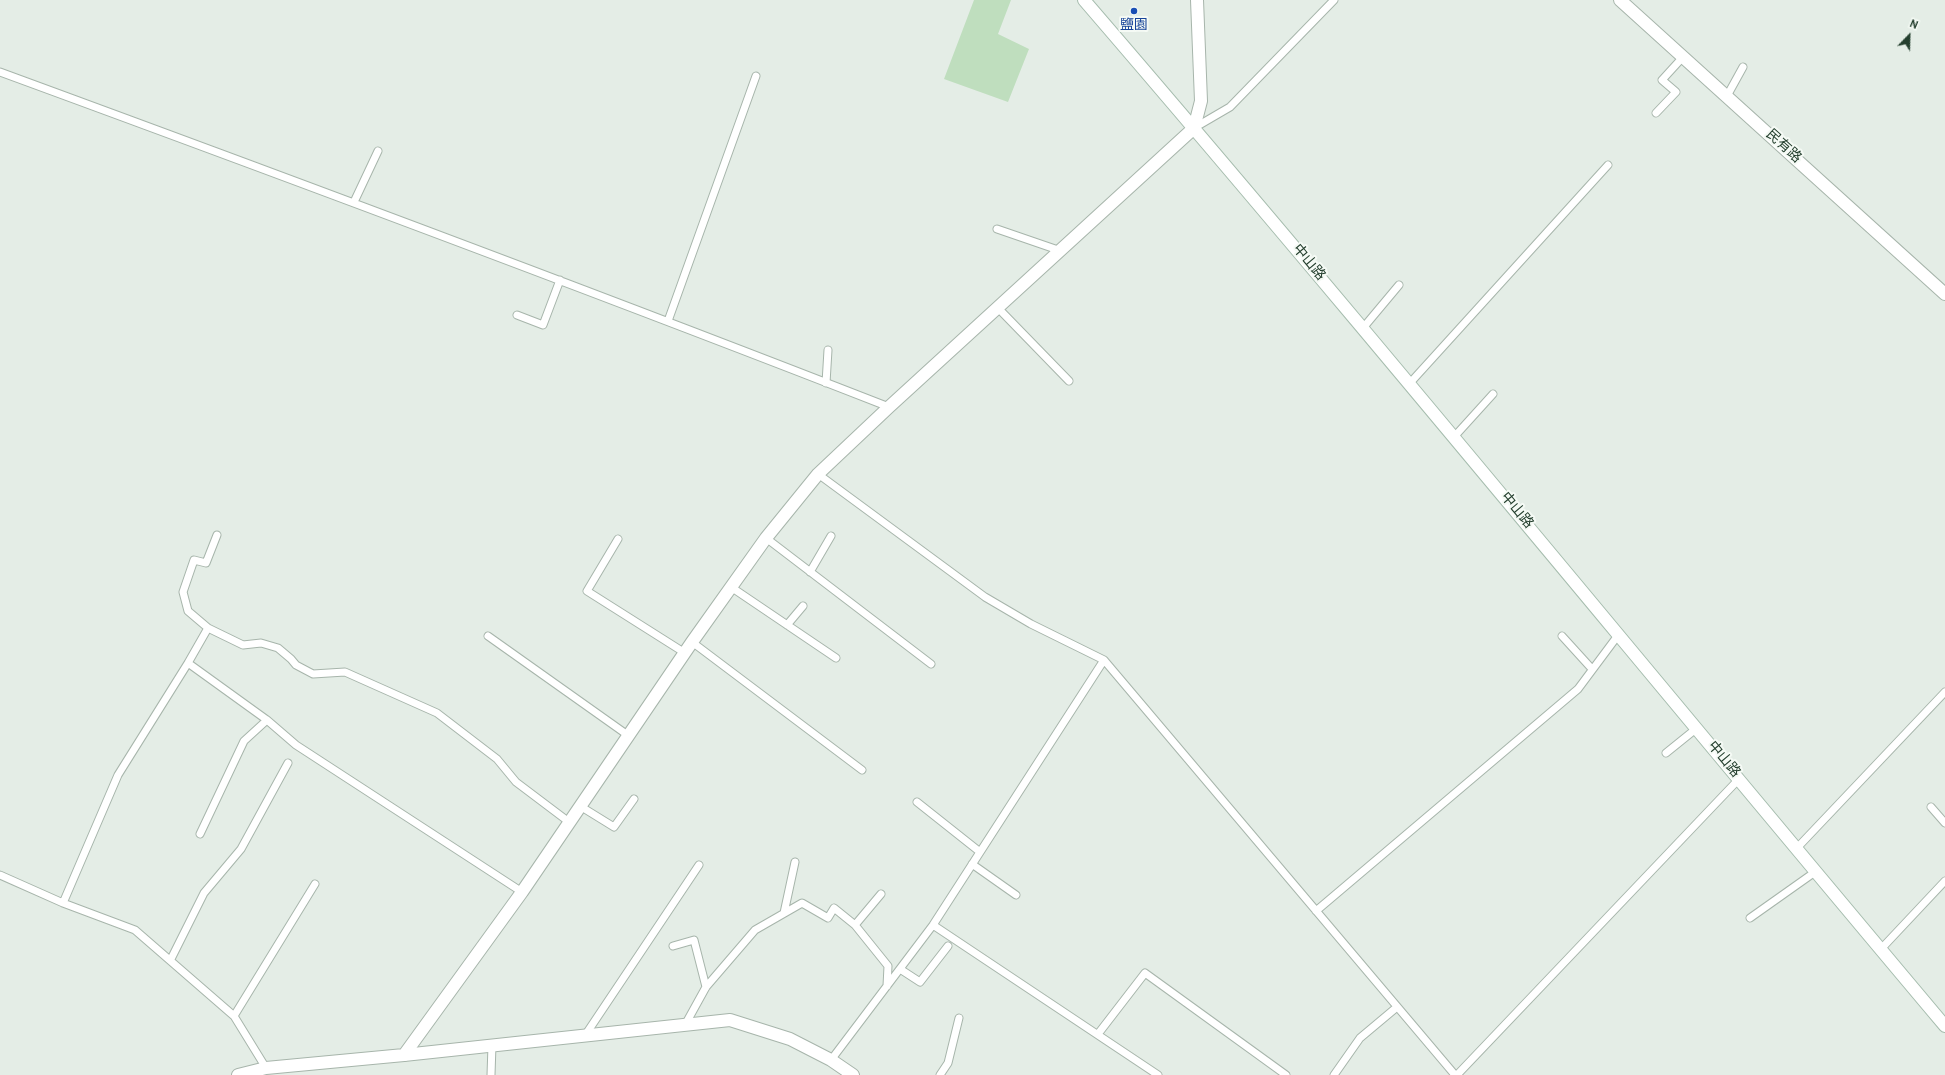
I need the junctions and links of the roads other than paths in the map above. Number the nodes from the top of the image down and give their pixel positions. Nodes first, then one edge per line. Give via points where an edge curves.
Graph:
1 (1084, 0) edge
2 (1197, 0) edge
3 (1334, 0) edge
4 (1620, 0) edge
5 (1683, 57) junction
6 (1743, 67) dead end
7 (0, 72) edge
8 (756, 76) dead end
9 (1727, 96) junction
10 (1656, 113) dead end
11 (1194, 128) junction
12 (378, 151) dead end
13 (1608, 165) dead end
14 (354, 202) junction
15 (997, 229) dead end
16 (1061, 251) junction
17 (560, 280) junction
18 (1399, 285) dead end
19 (1945, 294) edge
20 (998, 308) junction
21 (517, 315) dead end
22 (668, 321) junction
23 (1363, 328) junction
24 (828, 350) dead end
25 (1069, 381) dead end
26 (826, 383) junction
27 (1410, 383) junction
28 (1493, 394) dead end
29 (889, 407) junction
30 (1454, 437) junction
31 (818, 474) junction
32 (217, 535) dead end
33 (831, 536) dead end
34 (766, 538) junction
35 (618, 539) dead end
36 (810, 572) junction
37 (731, 587) junction
38 (803, 606) dead end
39 (787, 625) junction
40 (208, 628) junction
41 (1619, 634) junction
42 (488, 636) dead end
43 (1562, 636) dead end
44 (692, 642) junction
45 (685, 653) junction
46 (836, 658) dead end
47 (1104, 660) junction
48 (188, 663) junction
49 (931, 664) dead end
50 (1592, 669) junction
51 (1945, 692) edge
52 (267, 720) junction
53 (1696, 728) junction
54 (629, 736) junction
55 (1666, 753) dead end
56 (288, 764) dead end
57 (862, 770) dead end
58 (1739, 780) junction
59 (634, 799) dead end
60 (917, 802) dead end
61 (580, 806) junction
62 (1931, 807) dead end
63 (569, 822) junction
64 (1945, 822) edge
65 (200, 834) dead end
66 (1796, 849) junction
67 (980, 852) junction
68 (795, 862) dead end
69 (972, 864) junction
70 (699, 865) dead end
71 (1815, 872) junction
72 (0, 875) edge
73 (1945, 881) edge
74 (315, 884) dead end
75 (522, 892) junction
76 (881, 894) dead end
77 (1016, 895) dead end
78 (63, 903) junction
79 (1316, 911) junction
80 (784, 913) junction
81 (1750, 918) dead end
82 (933, 924) junction
83 (855, 925) junction
84 (674, 946) dead end
85 (948, 946) dead end
86 (1881, 949) junction
87 (171, 959) junction
88 (900, 969) junction
89 (887, 986) junction
90 (706, 987) junction
91 (1397, 1007) junction
92 (234, 1016) junction
93 (959, 1018) dead end
94 (685, 1025) junction
95 (1945, 1026) edge
96 (586, 1034) junction
97 (1098, 1034) junction
98 (492, 1045) junction
99 (404, 1055) junction
100 (831, 1060) junction
101 (266, 1068) junction
102 (238, 1075) edge
103 (490, 1075) edge
104 (853, 1075) edge
105 (940, 1075) edge
106 (1158, 1075) edge
107 (1286, 1075) edge
108 (1334, 1075) edge
109 (1456, 1075) edge

1 - 11 street, 中山路
2 - 11 street via 1201,101
3 - 11 lane via 1230,108
4 - 5 street, 民有路
5 - 9 street, 民有路
5 - 10 lane via 1662,80 1676,92
6 - 9 lane
7 - 14 lane
8 - 22 lane
9 - 19 street, 民有路
11 - 16 street
11 - 23 street, 中山路
12 - 14 lane
13 - 27 lane
14 - 17 lane
15 - 16 lane
16 - 20 street
17 - 21 lane via 543,325
17 - 22 lane
18 - 23 lane
20 - 25 lane
20 - 29 street
22 - 26 lane
23 - 27 street, 中山路
24 - 26 lane
26 - 29 lane
27 - 30 street, 中山路
28 - 30 lane
29 - 31 street
30 - 41 street, 中山路
31 - 34 street
31 - 47 lane via 984,597 1031,624
32 - 40 lane via 206,563 194,560 183,592 188,611
33 - 36 lane
34 - 36 lane
34 - 37 street
35 - 45 lane via 587,591
36 - 49 lane
37 - 39 lane
37 - 44 street
38 - 39 lane
39 - 46 lane
40 - 48 lane
40 - 63 lane via 243,645 261,643 278,648 296,665 313,674 345,672 437,713 497,759 516,782
41 - 50 lane
41 - 53 street, 中山路
42 - 54 lane
43 - 50 lane
44 - 45 street
44 - 57 lane
45 - 54 street
47 - 67 lane
47 - 79 lane
48 - 52 lane
48 - 78 lane via 118,775
50 - 79 lane via 1578,689
51 - 66 lane
52 - 65 lane via 244,741
52 - 75 lane via 296,745
53 - 55 lane
53 - 58 street, 中山路
54 - 61 street
56 - 87 lane via 241,849 204,893
58 - 66 street, 中山路
58 - 109 lane
59 - 61 lane via 614,827
60 - 67 lane
61 - 63 street
62 - 64 lane
63 - 75 street
66 - 71 street, 中山路
67 - 69 lane
68 - 80 lane
69 - 77 lane
69 - 82 lane
70 - 96 lane
71 - 81 lane
71 - 86 street, 中山路
72 - 78 lane
73 - 86 lane
74 - 92 lane
75 - 99 street
76 - 83 lane
78 - 87 lane via 135,930
79 - 91 lane
80 - 83 lane via 802,903 828,918 834,908
80 - 90 lane via 755,930
82 - 88 lane
82 - 97 lane
83 - 89 lane via 888,966
84 - 90 lane via 694,940
85 - 88 lane via 920,982
86 - 95 street, 中山路
87 - 92 lane
88 - 89 lane
89 - 100 lane
90 - 94 lane
91 - 108 lane via 1360,1038
91 - 109 lane
92 - 101 lane
93 - 105 lane via 948,1063
94 - 96 street
94 - 100 street via 730,1020 790,1039
96 - 98 street
97 - 106 lane
97 - 107 lane via 1145,973
98 - 99 street
98 - 103 lane
99 - 101 street
100 - 104 street
101 - 102 street

